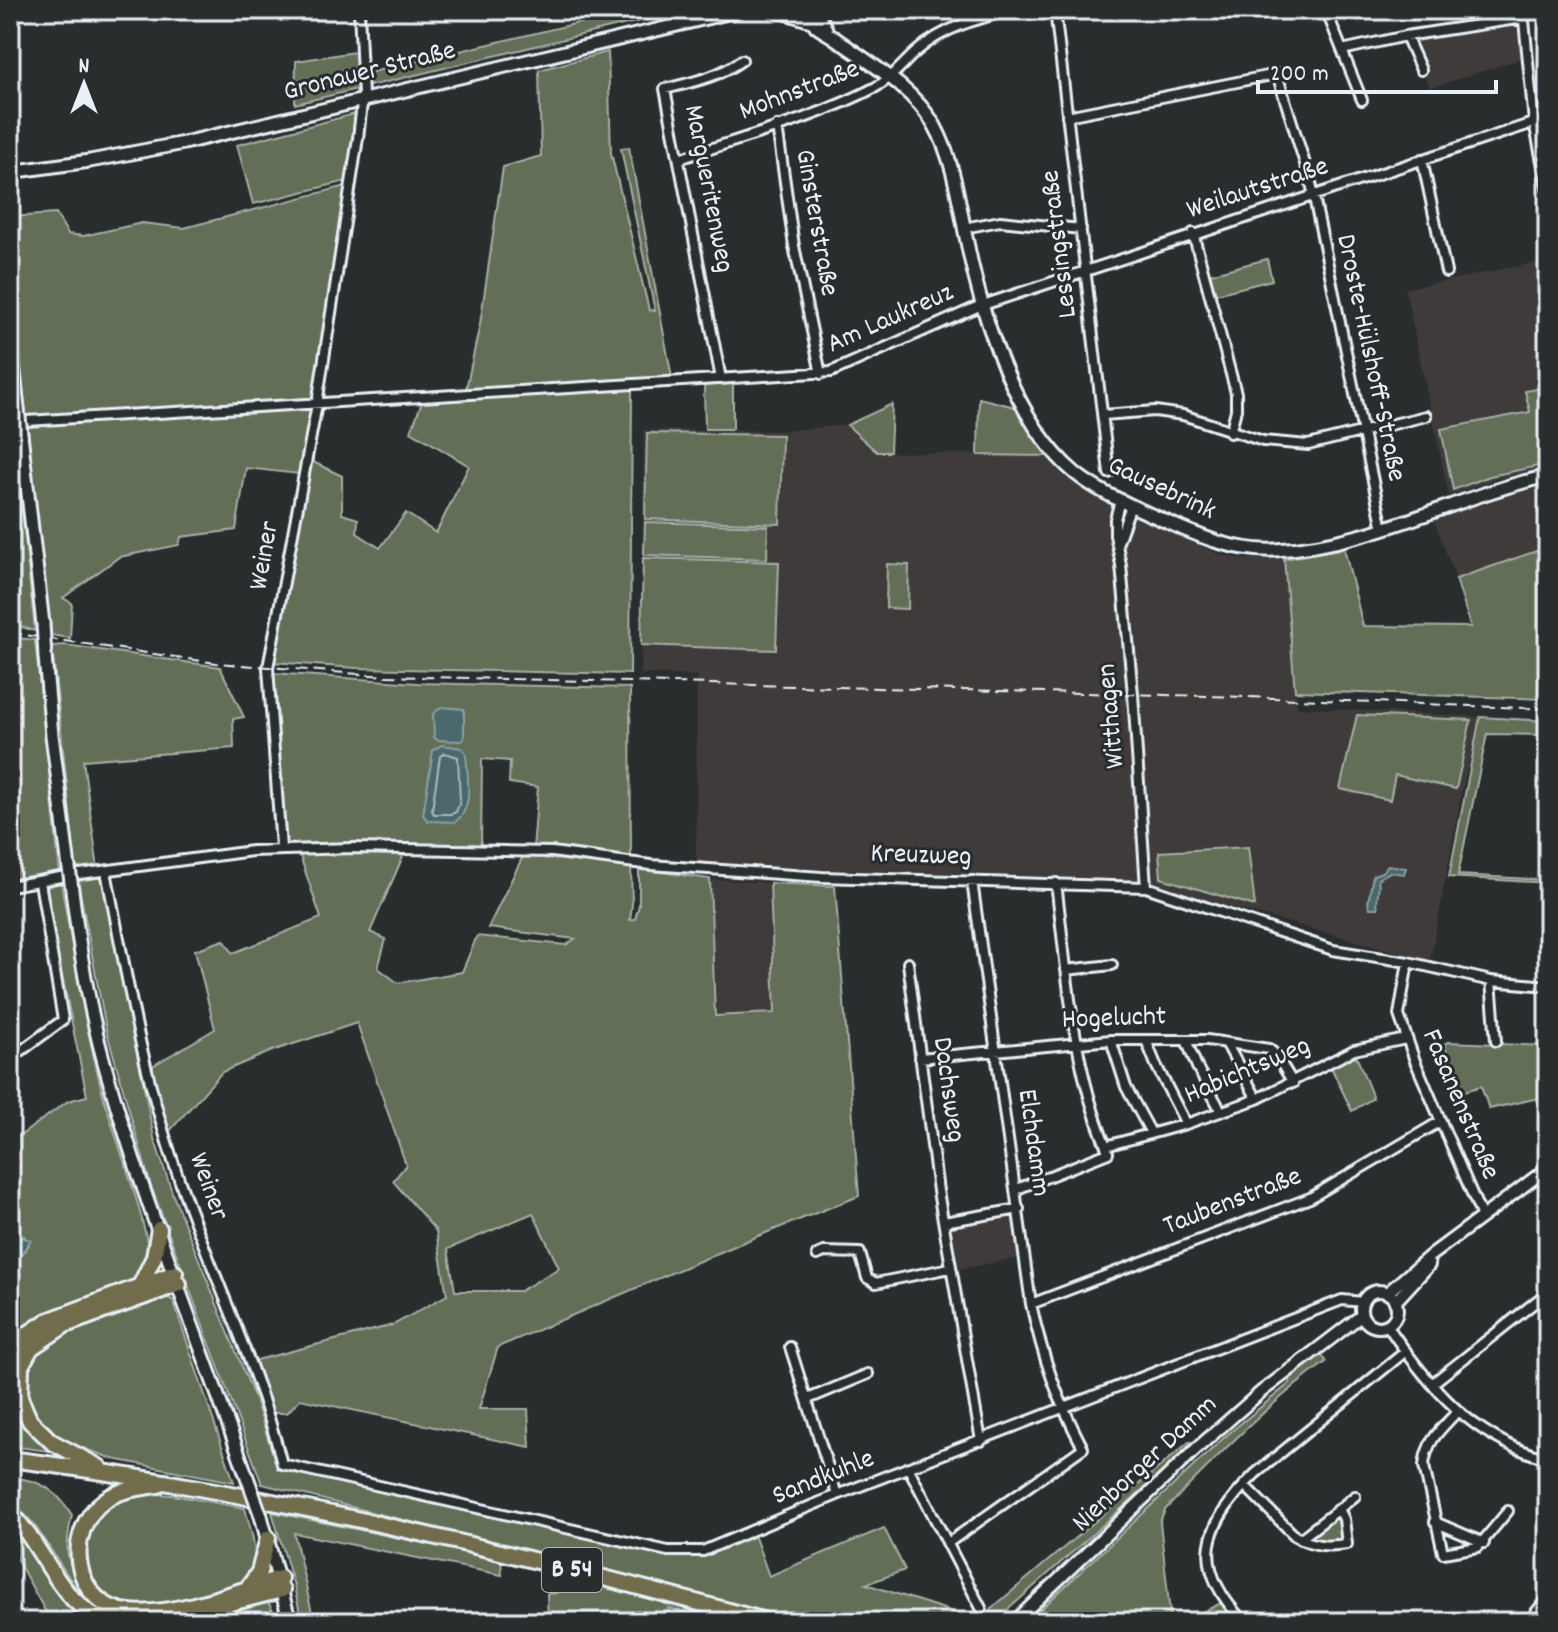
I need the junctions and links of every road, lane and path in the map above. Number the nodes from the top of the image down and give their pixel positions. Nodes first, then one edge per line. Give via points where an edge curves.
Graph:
1 (359, 10) edge
2 (740, 10) edge
3 (776, 10) edge
4 (1013, 10) edge
5 (1055, 10) edge
6 (811, 14) edge
7 (1523, 14) edge
8 (1328, 15) dead end
9 (1406, 36) junction
10 (1342, 50) junction
11 (742, 60) dead end
12 (1421, 70) dead end
13 (890, 78) junction
14 (363, 99) junction
15 (1362, 100) dead end
16 (1067, 116) junction
17 (1548, 118) edge
18 (1534, 122) junction
19 (777, 126) junction
20 (679, 159) junction
21 (1422, 159) junction
22 (10, 172) edge
23 (1548, 191) edge
24 (1313, 195) junction
25 (964, 228) junction
26 (1081, 229) junction
27 (1193, 233) junction
28 (1086, 270) junction
29 (1446, 272) dead end
30 (982, 305) junction
31 (10, 338) edge
32 (821, 374) junction
33 (721, 379) junction
34 (317, 404) junction
35 (1103, 415) junction
36 (1426, 416) dead end
37 (10, 422) edge
38 (1361, 430) junction
39 (1230, 433) junction
40 (1109, 473) dead end
41 (1548, 476) edge
42 (1126, 502) junction
43 (1383, 529) junction
44 (281, 848) junction
45 (106, 871) junction
46 (972, 881) junction
47 (40, 882) junction
48 (1056, 883) junction
49 (10, 886) edge
50 (1146, 887) junction
51 (1408, 962) junction
52 (908, 963) dead end
53 (1112, 965) dead end
54 (1066, 970) junction
55 (1491, 981) junction
56 (1548, 986) edge
57 (1406, 1039) junction
58 (1111, 1040) junction
59 (1146, 1040) junction
60 (1186, 1040) junction
61 (1496, 1041) dead end
62 (1078, 1042) junction
63 (1226, 1043) junction
64 (996, 1050) junction
65 (920, 1058) junction
66 (10, 1059) edge
67 (1293, 1083) junction
68 (1257, 1099) junction
69 (1221, 1111) junction
70 (1441, 1121) junction
71 (1186, 1124) junction
72 (1151, 1133) junction
73 (1106, 1146) junction
74 (1548, 1168) edge
75 (1017, 1189) junction
76 (1019, 1209) junction
77 (1482, 1217) junction
78 (944, 1222) junction
79 (159, 1229) junction
80 (817, 1255) dead end
81 (950, 1268) junction
82 (177, 1278) junction
83 (140, 1286) junction
84 (1548, 1292) edge
85 (1391, 1298) junction
86 (1363, 1302) junction
87 (1031, 1304) junction
88 (1365, 1319) junction
89 (1387, 1325) junction
90 (790, 1347) dead end
91 (1406, 1351) junction
92 (10, 1353) edge
93 (868, 1374) dead end
94 (1433, 1383) junction
95 (808, 1399) junction
96 (1062, 1408) junction
97 (1457, 1412) junction
98 (981, 1441) junction
99 (10, 1459) edge
100 (1548, 1459) edge
101 (282, 1464) joint
102 (909, 1469) junction
103 (106, 1471) junction
104 (178, 1483) junction
105 (1244, 1485) junction
106 (837, 1495) junction
107 (1355, 1496) dead end
108 (1339, 1509) junction
109 (1508, 1511) dead end
110 (10, 1513) edge
111 (1435, 1522) junction
112 (268, 1538) junction
113 (1300, 1539) junction
114 (948, 1543) junction
115 (1484, 1543) junction
116 (281, 1584) junction
117 (248, 1588) junction
118 (1548, 1597) edge
119 (981, 1608) dead end
120 (110, 1622) edge
121 (161, 1622) edge
122 (290, 1622) edge
123 (769, 1622) edge
124 (1014, 1622) edge
125 (1244, 1622) edge
126 (1528, 1622) edge

1 - 14 street, Weiner
2 - 14 main road, Gronauer Straße
3 - 6 main road, Gausebrink
4 - 13 street, Mohnstraße via 936,37
5 - 16 street, Lessingstraße
6 - 13 main road, Gausebrink via 828,33
7 - 9 street
7 - 18 street
8 - 10 street
9 - 10 street
9 - 12 street
10 - 15 street
11 - 20 street, Margueritenweg via 711,77 665,89
13 - 19 street, Mohnstraße via 849,100
13 - 25 main road, Gausebrink via 937,130
14 - 22 main road, Gronauer Straße via 184,143
14 - 34 street, Weiner
16 - 24 street, Droste-Hülshoff-Straße via 1277,74
16 - 26 street, Lessingstraße
17 - 18 street, Weilautstraße
18 - 21 street, Weilautstraße
18 - 23 street
19 - 20 street, Mohnstraße
19 - 32 street, Ginsterstraße via 794,246
20 - 33 street, Margueritenweg
21 - 24 street, Weilautstraße
21 - 29 street
24 - 27 street, Weilautstraße
24 - 38 street, Droste-Hülshoff-Straße
25 - 26 street via 1000,221
25 - 30 main road, Gausebrink
26 - 28 street, Lessingstraße
27 - 28 street, Weilautstraße
27 - 39 street via 1236,393
28 - 30 street, Weilautstraße
28 - 35 street, Lessingstraße
30 - 32 street, Am Laukreuz
30 - 42 main road, Gausebrink via 1040,434 1074,472
31 - 79 main road, bridge via 77,935 102,1053
32 - 33 street, Am Laukreuz
33 - 34 street, Am Laukreuz
34 - 37 street, Am Laukreuz
34 - 44 street, Weiner via 268,668
35 - 39 street via 1155,411 1183,415
35 - 40 street, Lessingstraße
36 - 38 street
38 - 39 street via 1308,445
38 - 43 street, Droste-Hülshoff-Straße
41 - 43 main road, Gausebrink
42 - 43 main road, Gausebrink via 1207,539 1245,549 1310,546
42 - 50 street, Witthagen via 1118,542
44 - 45 street
44 - 46 street, Kreuzweg via 552,852 674,867
45 - 47 street
45 - 101 street, Weiner via 149,1083 177,1174 265,1403
46 - 48 street, Kreuzweg
46 - 64 street, Elchdamm
47 - 49 street
47 - 66 street via 63,1020
48 - 50 street, Kreuzweg
48 - 54 street
50 - 51 street, Kreuzweg via 1333,950
51 - 55 street, Kreuzweg
51 - 57 street, Fasanenstraße via 1399,1015
52 - 65 street, Dachsweg
53 - 54 street
54 - 62 street
55 - 56 street, Kreuzweg
55 - 61 street
57 - 67 street, Habichtsweg via 1354,1050
57 - 70 street, Fasanenstraße
58 - 59 street, Hogelucht
58 - 62 street, Hogelucht
58 - 72 street via 1126,1087
59 - 60 street, Hogelucht
59 - 71 street
60 - 63 street, Hogelucht
60 - 69 street
62 - 64 street, Hogelucht
62 - 73 street
63 - 67 street, Hogelucht via 1269,1049
63 - 68 street
64 - 65 street, Hogelucht
64 - 75 street, Elchdamm
65 - 78 street, Dachsweg
67 - 68 street, Habichtsweg
68 - 69 street, Habichtsweg
69 - 71 street, Habichtsweg
70 - 77 street, Fasanenstraße
70 - 87 street, Taubenstraße via 1310,1198
71 - 72 street, Habichtsweg
72 - 73 street, Habichtsweg
73 - 75 street, Habichtsweg via 1108,1153
74 - 77 street
75 - 76 street, Elchdamm
76 - 78 street
76 - 87 street, Elchdamm
77 - 85 street
78 - 81 street, Dachsweg
79 - 82 main road
79 - 83 highway via 154,1257
80 - 81 street via 860,1253 867,1278 876,1283
81 - 98 street, Dachsweg
82 - 83 highway
82 - 103 highway via 65,1325 31,1348 21,1366 20,1398 30,1421 52,1442
82 - 112 main road, bridge
83 - 92 highway via 47,1321
84 - 94 street
85 - 86 street via 1376,1292
85 - 89 street via 1396,1314
86 - 88 street
86 - 96 street, Sandkuhle via 1342,1300
87 - 96 street, Elchdamm via 1042,1357
88 - 89 street via 1377,1327
88 - 124 street, Nienborger Damm via 1316,1348 1196,1449
89 - 91 street
90 - 95 street
91 - 94 street
91 - 105 street
93 - 95 street
94 - 97 street
95 - 106 street
96 - 98 street, Sandkuhle
96 - 114 street, Elchdamm via 1083,1448
97 - 100 street via 1520,1452
97 - 111 street via 1425,1455
98 - 102 street, Sandkuhle
99 - 103 highway, B 54
101 - 106 street, Sandkuhle via 668,1551 703,1551
102 - 106 street, Sandkuhle
102 - 114 street
103 - 104 highway, B 54
104 - 117 highway via 108,1497 89,1514 77,1540 79,1568 89,1588 105,1604 126,1612 161,1612
104 - 123 highway, B 54 via 418,1531
105 - 113 street
105 - 125 street via 1219,1515 1210,1559 1224,1601
107 - 108 street
108 - 113 street
108 - 113 street via 1347,1544 1322,1547
109 - 115 street
110 - 120 highway via 68,1594 84,1610
111 - 115 street
111 - 115 street via 1443,1553
112 - 116 main road
112 - 117 highway via 259,1572
114 - 119 street
116 - 117 highway
116 - 121 highway
116 - 122 main road
118 - 126 street

